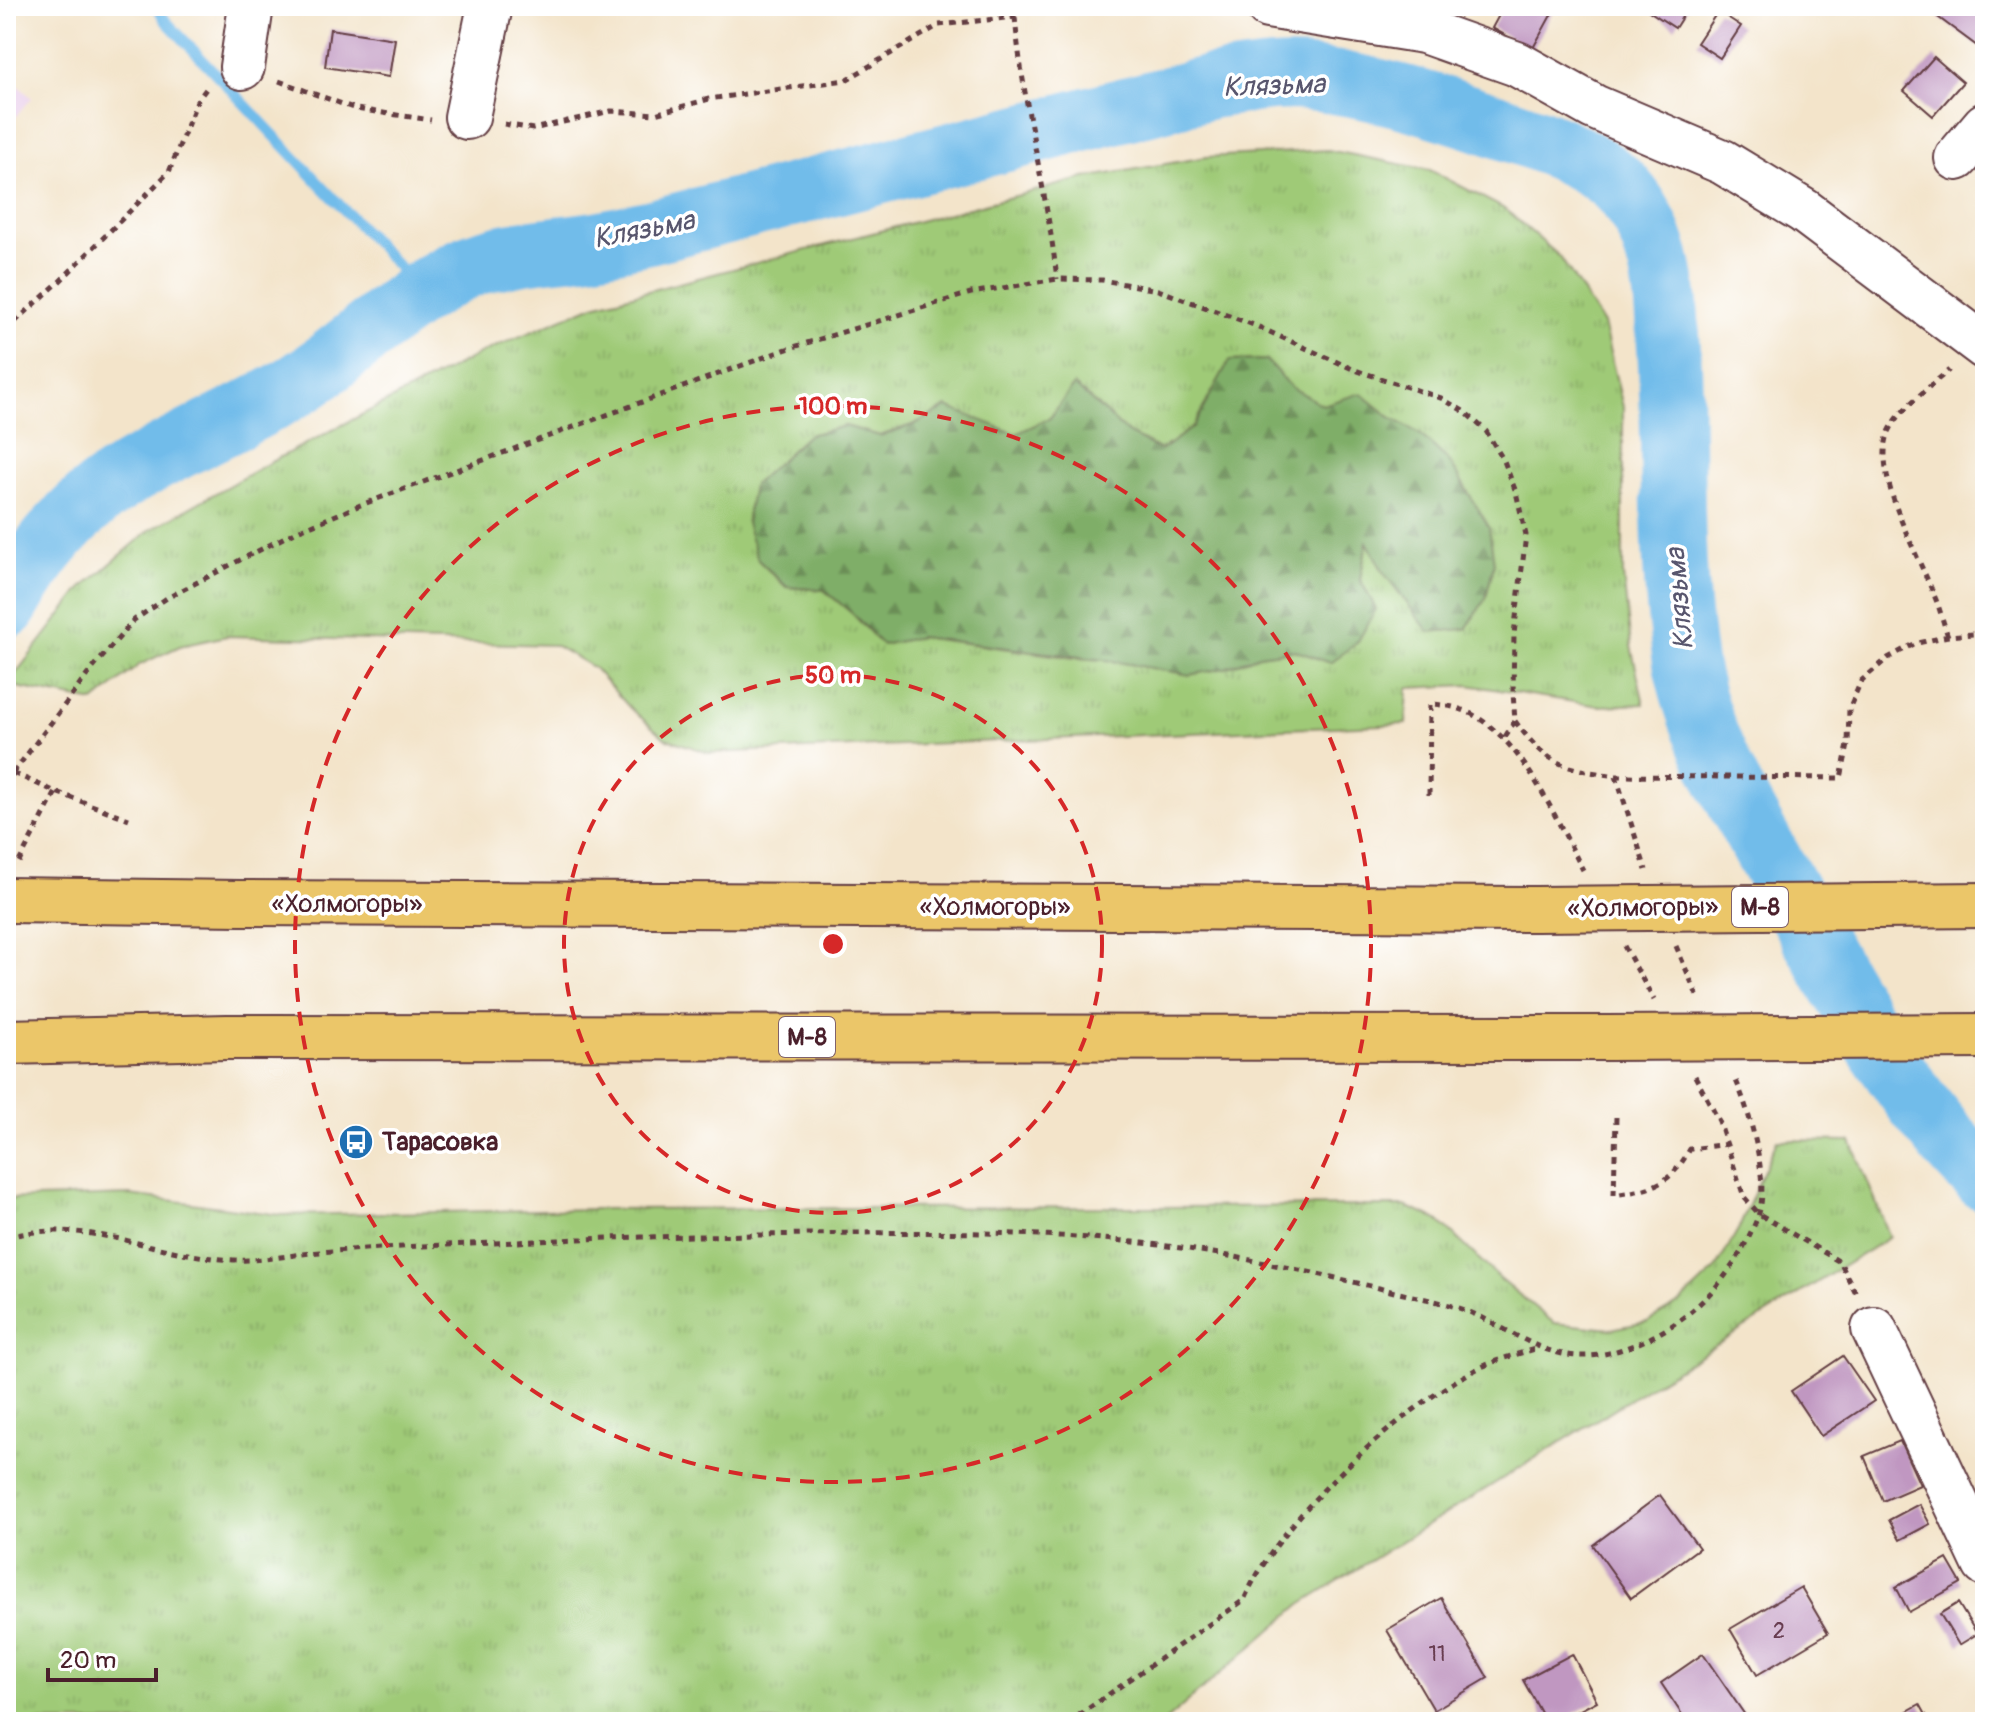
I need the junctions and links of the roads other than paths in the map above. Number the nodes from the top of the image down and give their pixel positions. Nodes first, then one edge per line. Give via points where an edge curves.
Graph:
1 (251, 6) edge
2 (490, 6) edge
3 (1268, 6) edge
4 (225, 76) road end
5 (467, 117) road end
6 (1985, 125) edge
7 (1957, 158) dead end
8 (1982, 345) edge
9 (9, 887) edge
10 (1985, 905) edge
11 (1985, 1036) edge
12 (6, 1042) edge
13 (1874, 1329) road end
14 (1985, 1564) edge

1 - 4 street
2 - 5 street
3 - 8 street via 1424,31 1517,64 1594,107 1736,170 1804,211
6 - 7 street
9 - 10 highway, «Холмогоры» / М-8, bridge via 56,899 256,903 1535,909
11 - 12 highway, М-8, bridge via 227,1037
13 - 14 street

